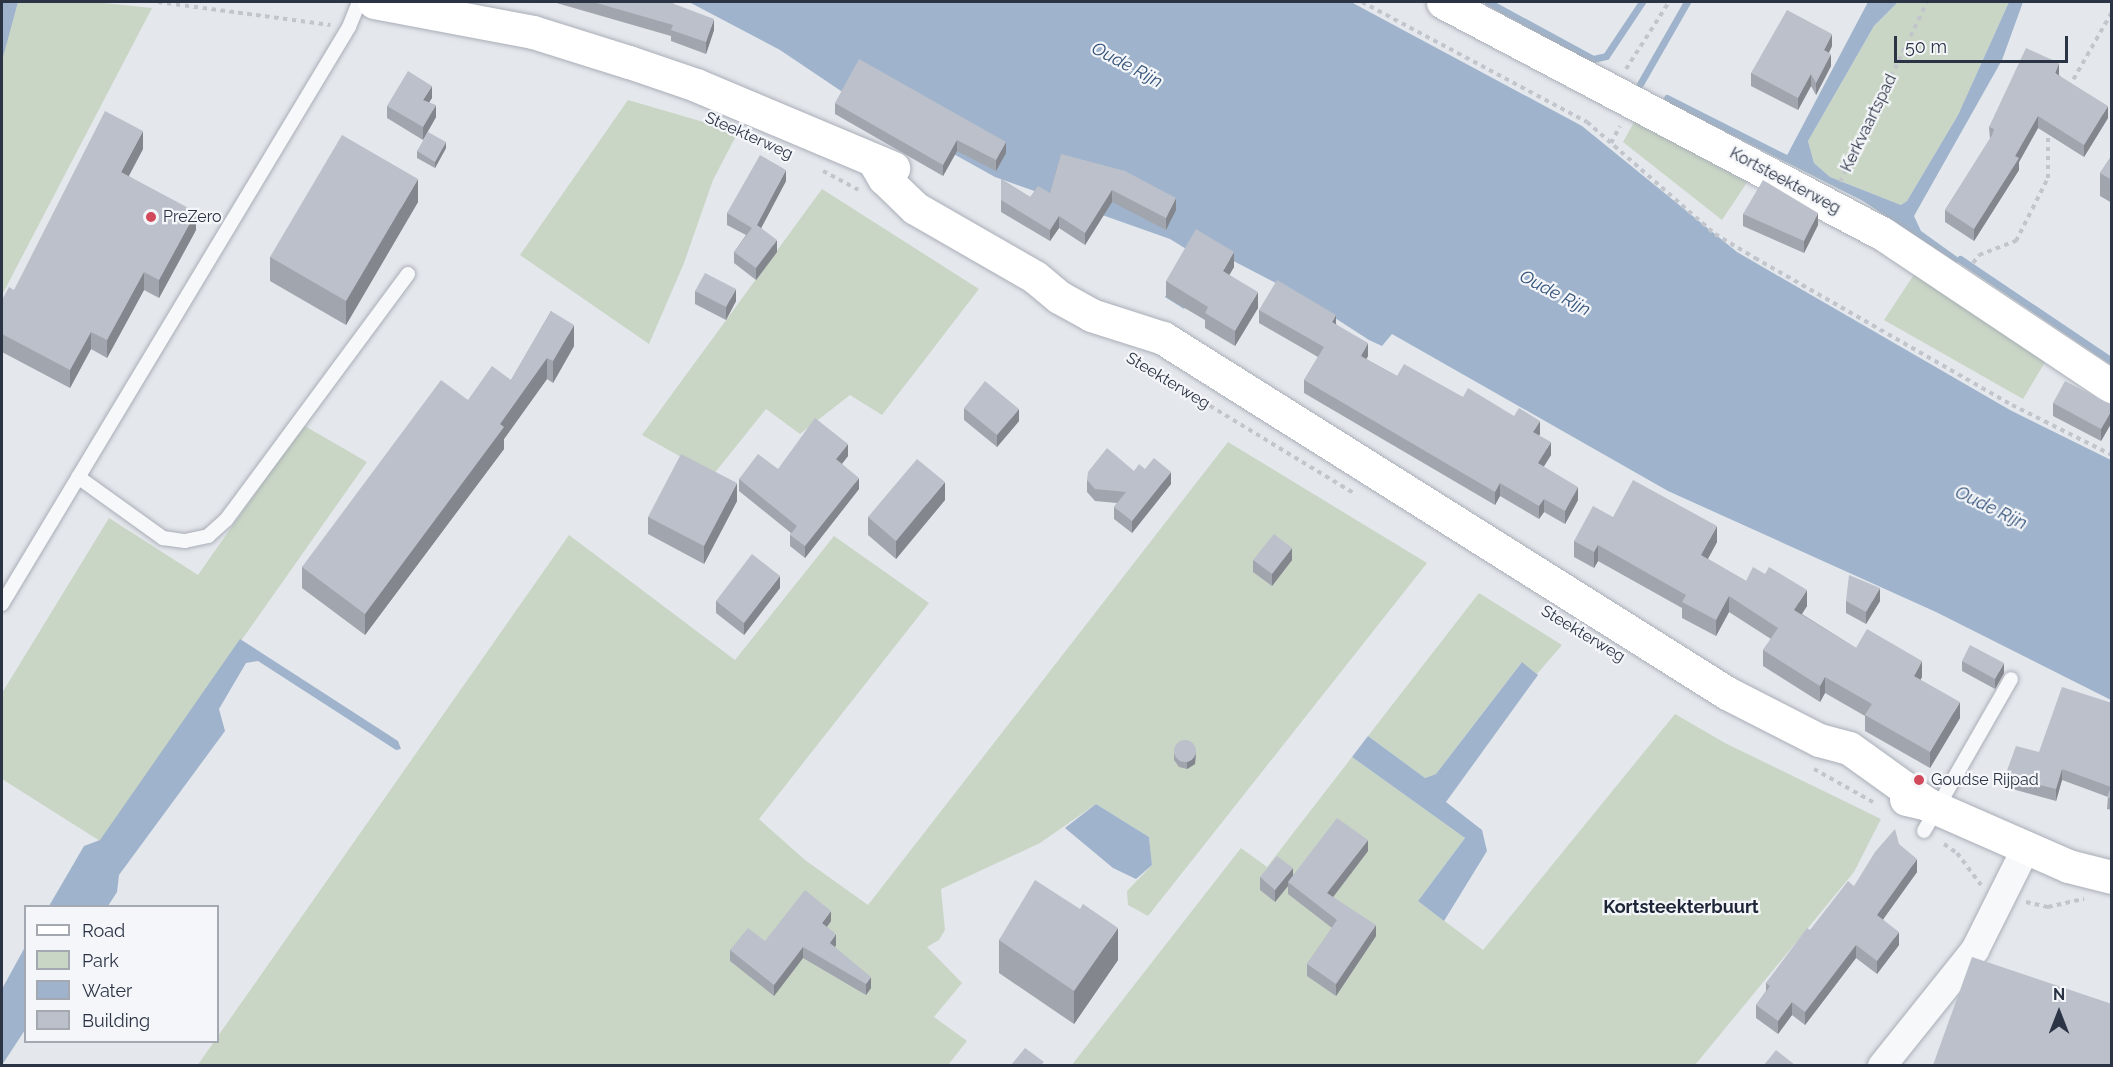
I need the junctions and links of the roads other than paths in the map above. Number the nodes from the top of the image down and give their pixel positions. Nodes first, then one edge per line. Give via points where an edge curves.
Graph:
1 (359, 2) edge
2 (374, 2) edge
3 (1443, 2) edge
4 (408, 274) dead end
5 (2112, 387) edge
6 (78, 477) junction
7 (2, 604) edge
8 (2011, 679) dead end
9 (1929, 815) junction
10 (2027, 846) junction
11 (2112, 854) edge
12 (2103, 887) edge
13 (1882, 1065) edge

1 - 6 lane via 349,27
2 - 9 main road, Steekterweg via 533,32 629,62 706,89 874,161 884,178 915,208 1035,277 1111,298 1145,318 1163,338 1727,693 1815,754 1850,748
3 - 5 main road, Kortsteekterweg via 1883,234
4 - 6 lane via 226,520 208,536 185,541 163,537
6 - 7 lane
8 - 9 lane
9 - 10 main road, Steekterweg
10 - 11 main road, Steekterweg
10 - 12 main road, Steekterweg
10 - 13 street via 1975,950

